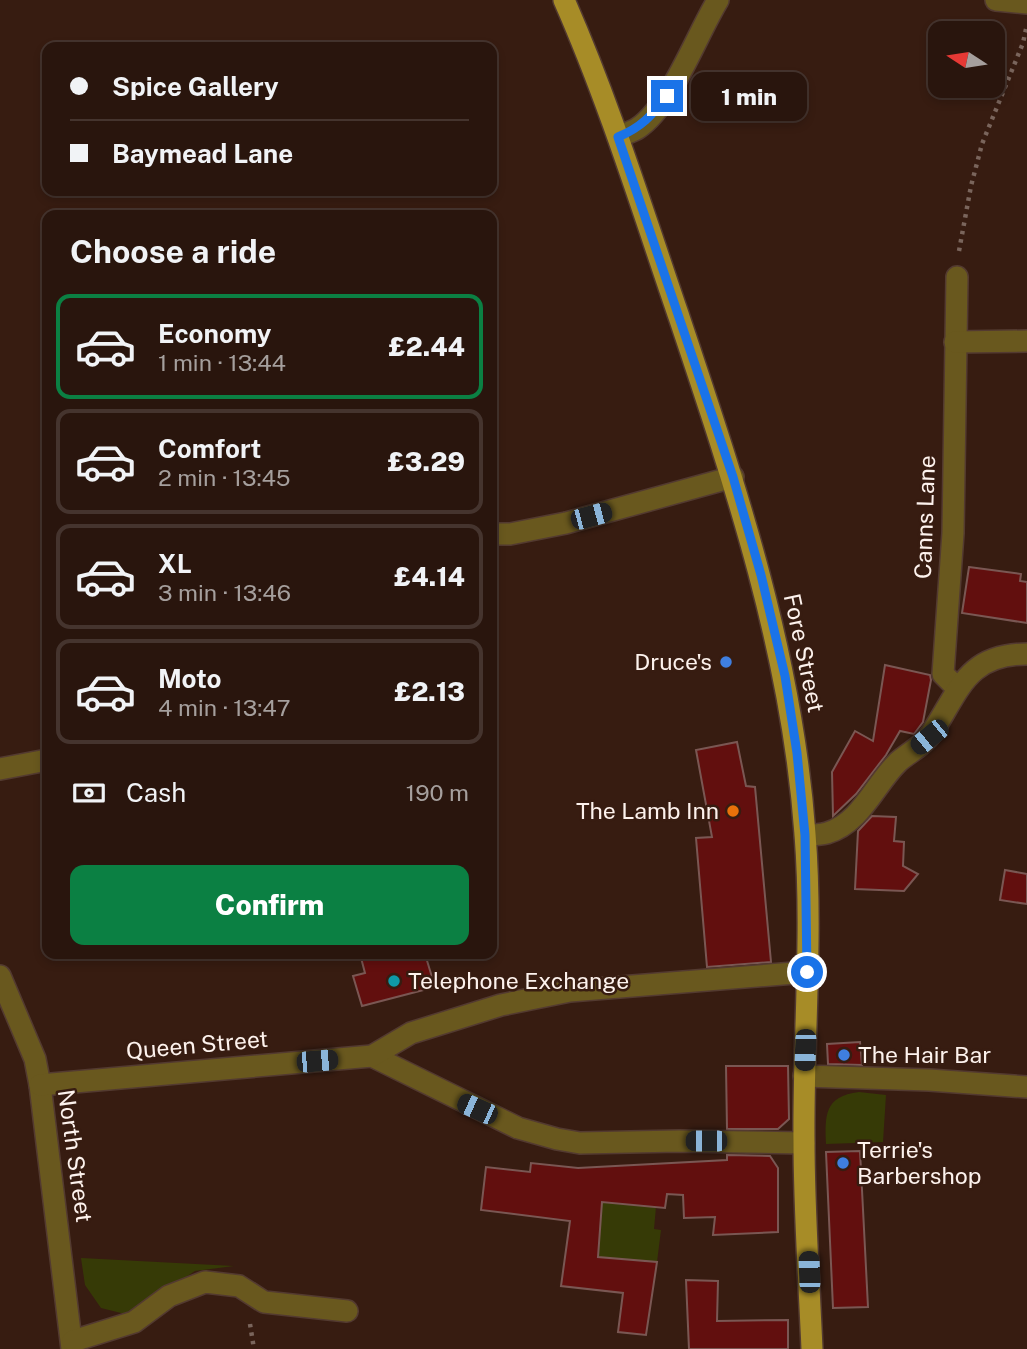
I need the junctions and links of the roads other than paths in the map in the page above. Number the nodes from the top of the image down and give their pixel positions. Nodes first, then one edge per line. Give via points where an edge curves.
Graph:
1 (564, 0) edge
2 (718, 0) edge
3 (996, 0) edge
4 (1027, 4) edge
5 (618, 137) junction
6 (957, 277) road end
7 (1027, 341) edge
8 (955, 342) junction
9 (733, 477) junction
10 (497, 534) edge
11 (1027, 654) edge
12 (957, 688) junction
13 (42, 762) edge
14 (0, 769) edge
15 (805, 835) junction
16 (807, 972) junction
17 (0, 976) edge
18 (372, 1056) junction
19 (804, 1076) junction
20 (40, 1086) junction
21 (1027, 1087) edge
22 (804, 1143) junction
23 (347, 1311) dead end
24 (73, 1345) edge
25 (812, 1349) edge

1 - 5 main road, Fore Street
2 - 5 street via 667,96 637,129
3 - 4 street
5 - 9 main road, Fore Street
6 - 8 street, Canns Lane
7 - 8 street
8 - 12 street, Canns Lane via 953,533 943,674
9 - 10 street via 566,523
9 - 15 main road, Fore Street via 785,676
11 - 12 street via 1007,654 980,665
12 - 15 street via 929,737 897,764 850,819 826,834
13 - 14 street
15 - 16 main road, Fore Street
16 - 18 street, Queen Street via 533,998 411,1033
16 - 19 main road, Fore Street
17 - 20 street, North Street via 34,1059
18 - 20 street, Queen Street
18 - 22 street via 518,1128 580,1143
19 - 21 street
19 - 22 main road, Fore Street
20 - 24 street, North Street
22 - 25 main road, Fore Street
23 - 24 street via 264,1302 239,1286 205,1282 169,1296 134,1322

